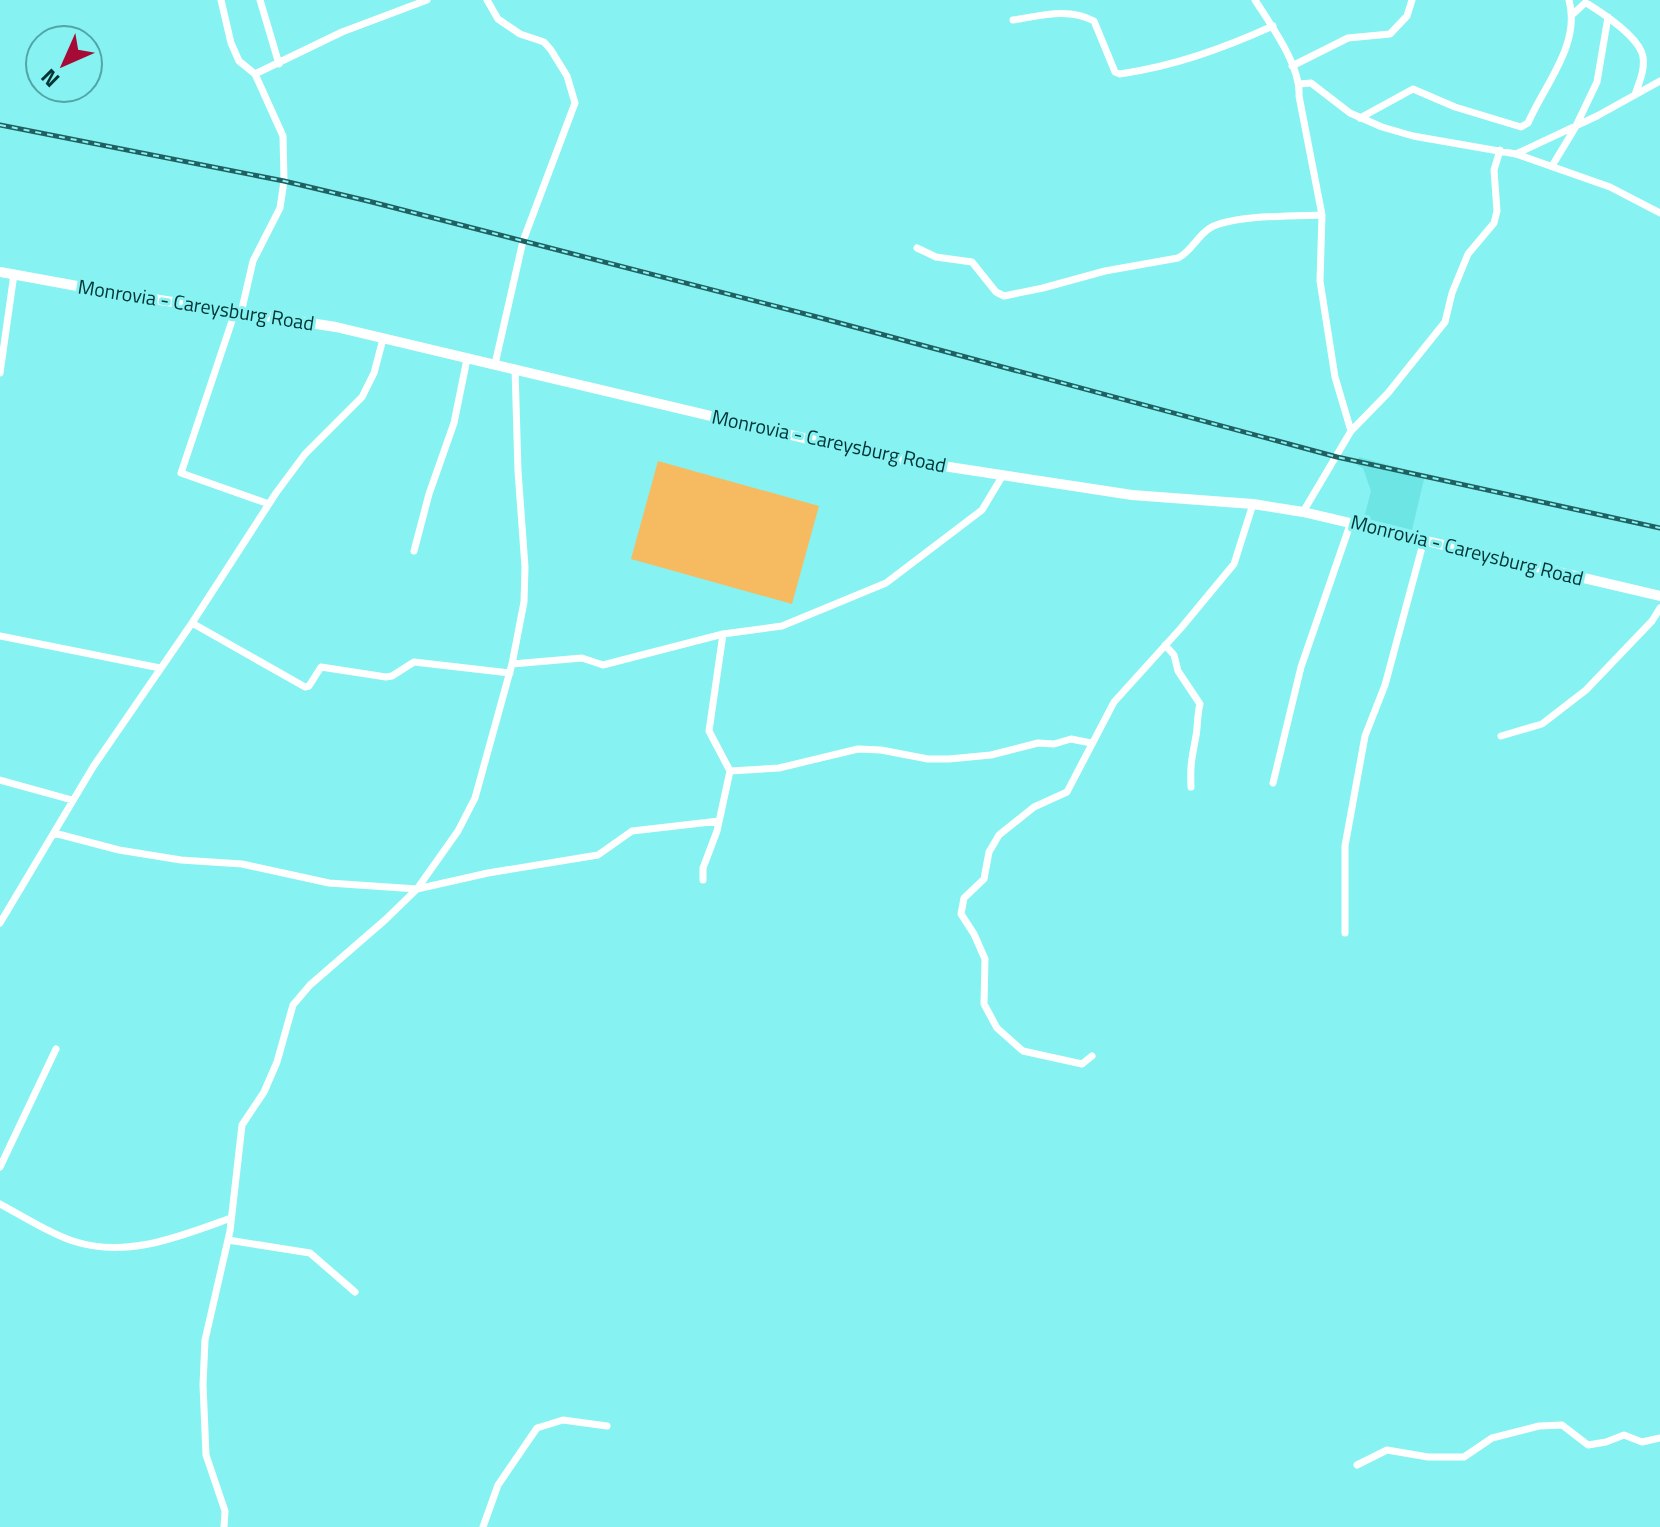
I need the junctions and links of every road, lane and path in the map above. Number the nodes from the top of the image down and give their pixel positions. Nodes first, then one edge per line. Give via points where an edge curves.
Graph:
1 (221, 0) edge
2 (260, 0) edge
3 (427, 0) edge
4 (487, 0) edge
5 (1255, 0) edge
6 (1412, 0) edge
7 (1569, 0) edge
8 (1573, 14) junction
9 (1608, 17) junction
10 (1013, 20) dead end
11 (1273, 26) junction
12 (279, 64) junction
13 (1292, 66) junction
14 (255, 74) junction
15 (1660, 81) edge
16 (1300, 84) junction
17 (1635, 95) junction
18 (1360, 118) junction
19 (1576, 126) junction
20 (1500, 150) junction
21 (1516, 154) junction
22 (1552, 166) junction
23 (1660, 213) edge
24 (1322, 215) junction
25 (917, 248) dead end
26 (0, 272) edge
27 (14, 274) junction
28 (238, 312) junction
29 (383, 339) junction
30 (467, 359) junction
31 (495, 364) junction
32 (515, 368) junction
33 (0, 373) edge
34 (1351, 431) junction
35 (1003, 475) junction
36 (269, 504) junction
37 (1253, 504) junction
38 (1303, 512) junction
39 (1351, 522) junction
40 (1424, 540) junction
41 (414, 551) dead end
42 (1660, 596) edge
43 (1660, 608) edge
44 (192, 623) junction
45 (723, 634) junction
46 (0, 636) edge
47 (1165, 645) junction
48 (160, 668) junction
49 (511, 668) junction
50 (1501, 736) dead end
51 (1091, 743) junction
52 (730, 771) junction
53 (0, 780) edge
54 (1273, 783) dead end
55 (1191, 787) dead end
56 (72, 800) junction
57 (719, 821) junction
58 (54, 833) junction
59 (703, 880) dead end
60 (417, 889) junction
61 (0, 923) edge
62 (1345, 933) dead end
63 (56, 1049) dead end
64 (1092, 1056) dead end
65 (0, 1167) edge
66 (0, 1204) edge
67 (231, 1218) junction
68 (228, 1240) junction
69 (355, 1292) dead end
70 (607, 1426) dead end
71 (1660, 1438) edge
72 (1357, 1465) dead end
73 (224, 1527) edge
74 (483, 1527) edge

1 - 14 street via 239,61
2 - 12 street
3 - 12 street via 342,32
4 - 31 street via 498,19 551,50 575,103 523,241
5 - 11 street
6 - 13 street via 1407,16 1390,34 1348,38
7 - 8 street
8 - 9 street via 1585,3
8 - 18 street via 1568,44 1528,123 1521,127 1413,89
9 - 17 street via 1643,55
9 - 19 street via 1597,82
10 - 11 street via 1061,12 1087,17 1094,21 1120,74 1179,63
11 - 13 street
12 - 14 street
13 - 16 street
14 - 28 street via 283,136 284,181 280,208 253,261
15 - 17 street
16 - 18 street via 1311,83
16 - 24 street
17 - 19 street
18 - 20 street via 1413,136
19 - 21 street
19 - 22 street
20 - 21 street
20 - 34 street via 1494,170 1494,223 1468,254 1445,322
21 - 22 street
22 - 23 street
24 - 25 street via 1217,225 1178,258 1004,296 972,262 936,257
24 - 34 street via 1320,281 1335,377
26 - 27 main road, Monrovia - Careysburg Road
27 - 28 main road, Monrovia - Careysburg Road
27 - 33 street
28 - 29 main road, Monrovia - Careysburg Road
28 - 36 street via 181,473
29 - 30 main road, Monrovia - Careysburg Road
29 - 36 street via 362,397 305,454
30 - 31 main road, Monrovia - Careysburg Road
30 - 41 street via 454,423
31 - 32 main road, Monrovia - Careysburg Road
32 - 35 main road, Monrovia - Careysburg Road via 884,457
32 - 49 street via 525,567
34 - 38 street
35 - 37 main road, Monrovia - Careysburg Road via 1132,495
35 - 45 street via 982,510 886,583 782,626
36 - 44 street
37 - 38 main road, Monrovia - Careysburg Road
37 - 47 street via 1234,564
38 - 39 main road, Monrovia - Careysburg Road
39 - 40 main road, Monrovia - Careysburg Road
39 - 54 street via 1301,667
40 - 42 main road, Monrovia - Careysburg Road
40 - 62 street via 1385,685 1365,736 1345,846
43 - 50 street via 1586,690 1542,724
44 - 48 street
44 - 49 street via 305,687 321,667 386,677 414,662
45 - 49 street via 603,665 582,658
45 - 52 street via 709,731
46 - 48 street
47 - 51 street via 1114,702
47 - 55 street via 1200,704 1190,759
48 - 56 street
49 - 60 street via 475,798
51 - 52 street via 1071,739 949,759 858,749 779,768
51 - 64 street via 1067,792 1034,807 999,835 984,879 964,898 961,914 985,959 984,1004 997,1028 1023,1051 1082,1064
52 - 57 street
53 - 56 street
56 - 58 street
57 - 59 street
57 - 60 street via 632,831 598,855
58 - 60 street via 119,850 242,864 329,883
58 - 61 street
60 - 67 street via 293,1005 277,1062 242,1125
63 - 65 street
66 - 67 street via 70,1240 112,1248 166,1242
67 - 68 street
68 - 69 street via 310,1253
68 - 73 street via 205,1340 203,1385 206,1455 225,1511
70 - 74 street via 563,1420 537,1428 498,1485
71 - 72 street via 1642,1442 1624,1435 1588,1445 1562,1425 1539,1426 1492,1438 1464,1457 1387,1450

